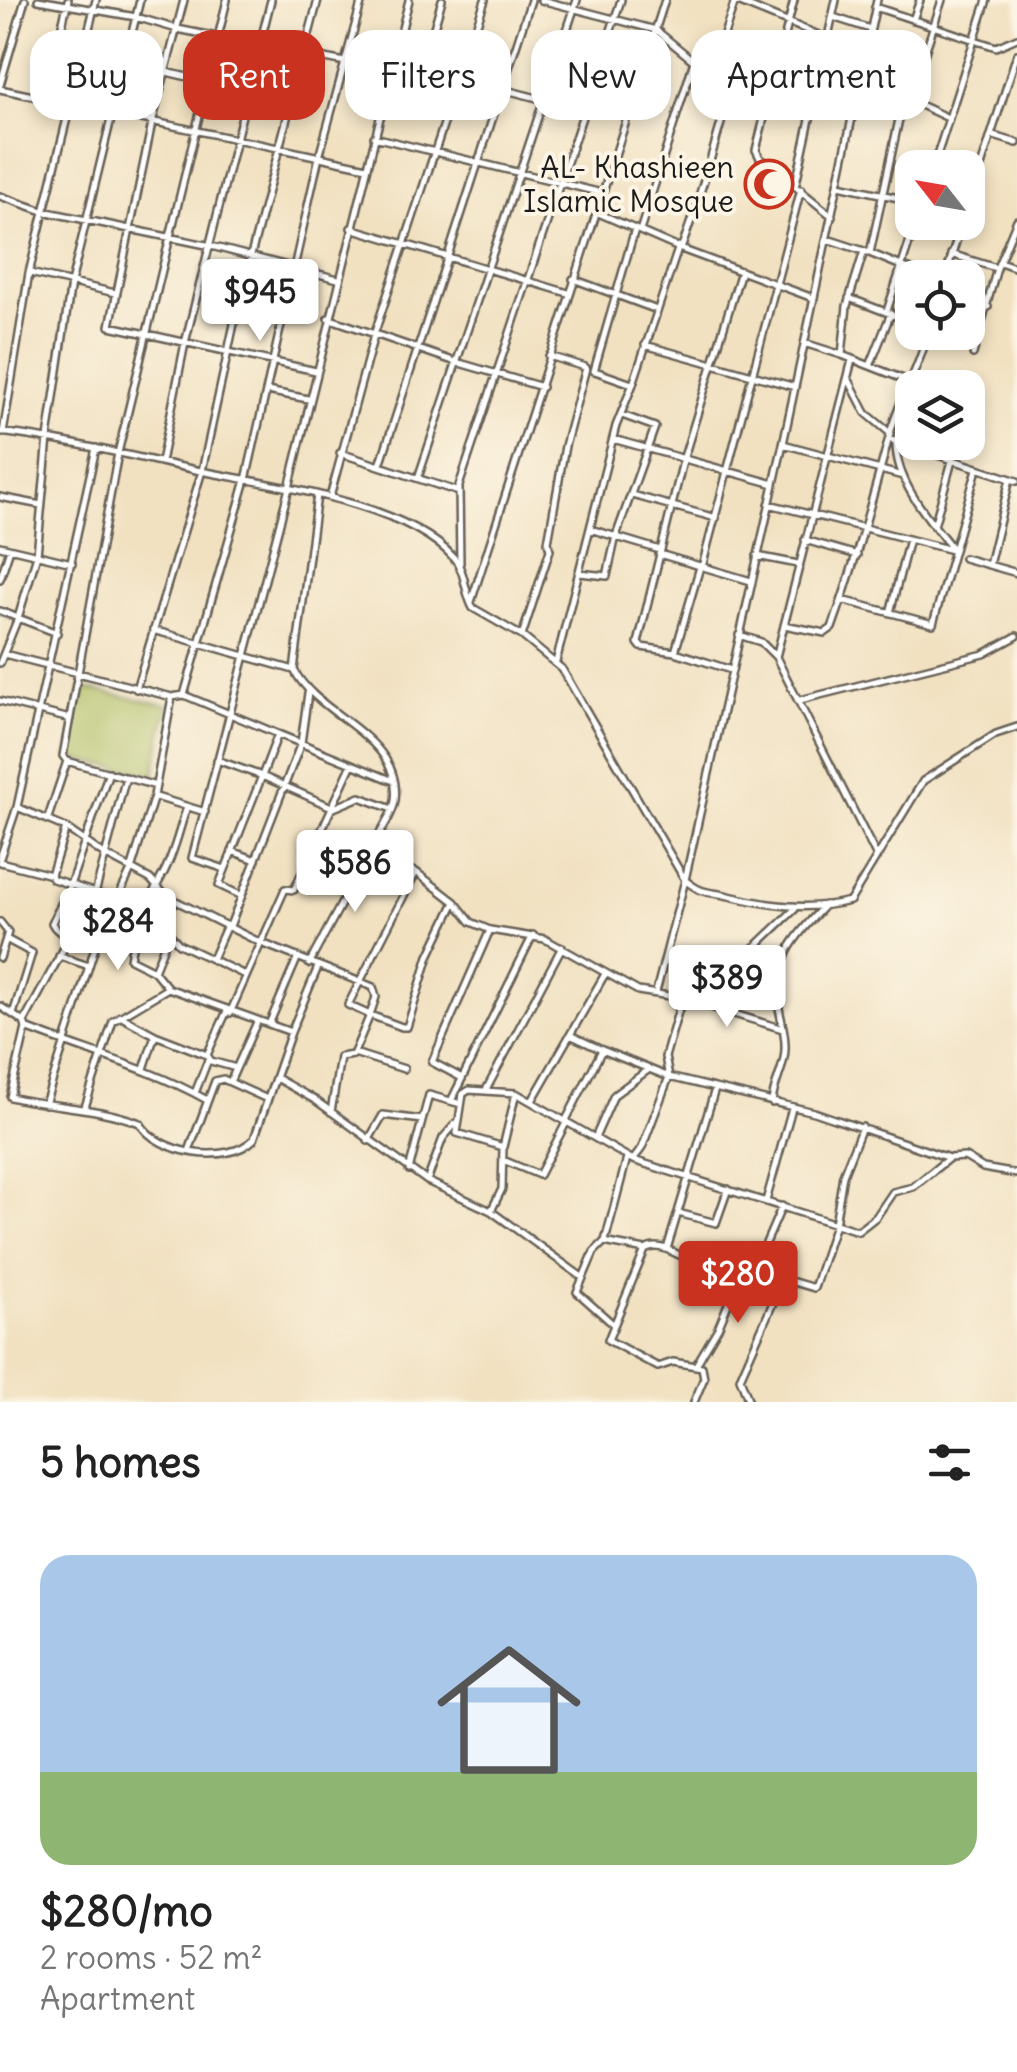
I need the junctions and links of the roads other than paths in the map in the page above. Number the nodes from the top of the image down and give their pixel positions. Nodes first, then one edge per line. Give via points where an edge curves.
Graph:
1 (24, 0) edge
2 (38, 0) edge
3 (96, 0) edge
4 (140, 0) edge
5 (184, 0) edge
6 (227, 0) edge
7 (270, 0) edge
8 (318, 0) edge
9 (362, 0) edge
10 (409, 0) edge
11 (442, 0) edge
12 (485, 0) edge
13 (532, 0) edge
14 (541, 0) edge
15 (621, 0) edge
16 (665, 0) edge
17 (734, 0) edge
18 (794, 0) edge
19 (836, 0) edge
20 (920, 0) edge
21 (942, 0) edge
22 (987, 0) edge
23 (67, 4) edge
24 (575, 4) edge
25 (876, 4) edge
26 (94, 12) junction
27 (136, 17) junction
28 (832, 17) junction
29 (616, 18) junction
30 (914, 20) junction
31 (788, 24) junction
32 (934, 27) junction
33 (177, 28) junction
34 (870, 29) joint
35 (61, 30) edge
36 (88, 30) edge
37 (132, 30) edge
38 (187, 30) edge
39 (219, 30) edge
40 (263, 30) edge
41 (311, 30) edge
42 (354, 30) edge
43 (402, 30) edge
44 (433, 30) edge
45 (476, 30) edge
46 (567, 30) edge
47 (612, 30) edge
48 (656, 30) joint
49 (725, 30) edge
50 (804, 30) edge
51 (829, 30) edge
52 (931, 35) edge
53 (974, 38) junction
54 (1017, 38) edge
55 (671, 42) edge
56 (1017, 54) edge
57 (691, 59) edge
58 (163, 61) edge
59 (511, 61) edge
60 (168, 62) junction
61 (345, 65) edge
62 (691, 70) edge
63 (166, 72) junction
64 (183, 76) edge
65 (1014, 78) edge
66 (0, 87) edge
67 (30, 95) edge
68 (931, 111) edge
69 (948, 118) junction
70 (65, 120) edge
71 (109, 120) edge
72 (138, 120) edge
73 (196, 120) edge
74 (241, 120) edge
75 (286, 120) edge
76 (378, 120) edge
77 (447, 120) edge
78 (492, 120) edge
79 (537, 120) edge
80 (581, 120) edge
81 (626, 120) edge
82 (721, 120) edge
83 (809, 120) edge
84 (852, 120) edge
85 (902, 120) edge
86 (152, 123) junction
87 (193, 132) junction
88 (990, 134) junction
89 (374, 137) junction
90 (236, 140) junction
91 (1017, 143) edge
92 (278, 149) junction
93 (938, 150) edge
94 (985, 151) edge
95 (436, 154) junction
96 (319, 156) junction
97 (478, 164) junction
98 (367, 166) junction
99 (520, 174) junction
100 (560, 183) junction
101 (795, 184) junction
102 (840, 184) junction
103 (802, 190) junction
104 (602, 192) junction
105 (884, 194) junction
106 (0, 196) edge
107 (895, 197) edge
108 (44, 211) junction
109 (596, 212) junction
110 (832, 216) junction
111 (87, 220) junction
112 (1017, 220) edge
113 (129, 228) junction
114 (351, 228) junction
115 (637, 230) junction
116 (168, 236) junction
117 (827, 240) junction
118 (956, 240) edge
119 (405, 243) junction
120 (211, 246) junction
121 (680, 247) junction
122 (867, 252) junction
123 (447, 254) junction
124 (951, 254) junction
125 (250, 257) junction
126 (950, 260) edge
127 (895, 261) edge
128 (998, 265) junction
129 (295, 268) junction
130 (489, 268) junction
131 (1017, 268) edge
132 (741, 272) junction
133 (29, 273) junction
134 (573, 279) junction
135 (338, 280) junction
136 (529, 280) junction
137 (71, 283) junction
138 (777, 286) junction
139 (895, 291) edge
140 (114, 292) junction
141 (568, 293) junction
142 (616, 295) junction
143 (813, 298) junction
144 (849, 298) junction
145 (985, 306) edge
146 (988, 307) junction
147 (657, 310) junction
148 (889, 312) junction
149 (895, 315) edge
150 (328, 318) junction
151 (146, 334) junction
152 (374, 335) junction
153 (185, 343) junction
154 (804, 344) junction
155 (646, 345) junction
156 (416, 348) junction
157 (228, 351) junction
158 (972, 354) dead end
159 (550, 356) junction
160 (842, 356) junction
161 (852, 360) junction
162 (274, 362) junction
163 (456, 362) junction
164 (712, 362) junction
165 (870, 367) junction
166 (586, 368) junction
167 (316, 371) junction
168 (594, 371) junction
169 (498, 374) junction
170 (755, 374) junction
171 (848, 377) junction
172 (895, 377) edge
173 (633, 384) junction
174 (542, 386) junction
175 (795, 388) junction
176 (267, 390) junction
177 (310, 400) junction
178 (622, 415) junction
179 (895, 430) edge
180 (1, 432) edge
181 (48, 438) junction
182 (612, 439) junction
183 (892, 439) junction
184 (895, 440) edge
185 (783, 444) junction
186 (96, 448) junction
187 (648, 448) junction
188 (118, 453) junction
189 (340, 453) junction
190 (826, 455) junction
191 (684, 457) junction
192 (949, 460) edge
193 (952, 461) junction
194 (161, 462) junction
195 (380, 464) junction
196 (977, 468) junction
197 (728, 469) junction
198 (882, 470) junction
199 (202, 471) junction
200 (904, 476) junction
201 (418, 478) junction
202 (246, 480) junction
203 (1014, 480) edge
204 (774, 484) junction
205 (289, 488) junction
206 (458, 492) junction
207 (318, 495) junction
208 (632, 495) junction
209 (0, 497) edge
210 (330, 497) junction
211 (769, 504) junction
212 (42, 505) junction
213 (672, 506) junction
214 (811, 513) junction
215 (716, 518) junction
216 (934, 526) junction
217 (865, 528) junction
218 (590, 529) junction
219 (616, 536) junction
220 (908, 538) junction
221 (805, 540) junction
222 (0, 546) edge
223 (10, 549) junction
224 (952, 549) junction
225 (660, 552) junction
226 (38, 555) junction
227 (858, 555) junction
228 (756, 556) junction
229 (964, 558) dead end
230 (72, 563) junction
231 (798, 564) junction
232 (989, 565) junction
233 (460, 566) junction
234 (701, 567) junction
235 (580, 573) junction
236 (1017, 573) edge
237 (0, 580) edge
238 (751, 581) junction
239 (842, 600) junction
240 (470, 604) junction
241 (0, 611) edge
242 (890, 613) junction
243 (18, 618) junction
244 (784, 624) junction
245 (153, 630) junction
246 (57, 633) junction
247 (738, 635) junction
248 (522, 636) junction
249 (1017, 636) edge
250 (201, 643) junction
251 (675, 652) junction
252 (4, 654) junction
253 (244, 657) junction
254 (776, 657) junction
255 (0, 662) edge
256 (556, 662) junction
257 (50, 667) junction
258 (294, 670) junction
259 (731, 670) junction
260 (79, 674) junction
261 (136, 689) junction
262 (308, 692) junction
263 (184, 695) junction
264 (172, 698) junction
265 (800, 700) junction
266 (0, 701) edge
267 (38, 713) junction
268 (229, 715) junction
269 (70, 719) junction
270 (1017, 728) edge
271 (278, 734) junction
272 (301, 743) junction
273 (217, 760) junction
274 (66, 761) junction
275 (352, 764) junction
276 (109, 772) junction
277 (262, 776) junction
278 (126, 777) junction
279 (394, 780) junction
280 (156, 786) junction
281 (283, 788) junction
282 (154, 796) junction
283 (187, 806) junction
284 (17, 807) junction
285 (334, 808) junction
286 (392, 810) junction
287 (205, 812) junction
288 (48, 818) junction
289 (66, 828) junction
290 (86, 842) junction
291 (370, 850) junction
292 (232, 851) junction
293 (103, 854) junction
294 (876, 856) junction
295 (0, 860) edge
296 (256, 860) junction
297 (226, 869) junction
298 (131, 870) junction
299 (416, 872) junction
300 (50, 875) junction
301 (685, 880) junction
302 (70, 885) junction
303 (155, 886) junction
304 (95, 894) junction
305 (242, 896) junction
306 (117, 900) junction
307 (455, 902) junction
308 (825, 905) junction
309 (797, 908) junction
310 (141, 921) junction
311 (0, 922) edge
312 (228, 925) junction
313 (490, 930) junction
314 (169, 933) junction
315 (533, 935) junction
316 (70, 937) junction
317 (98, 938) junction
318 (6, 939) junction
319 (259, 942) junction
320 (562, 947) junction
321 (59, 956) junction
322 (0, 958) edge
323 (298, 958) junction
324 (212, 959) junction
325 (308, 964) junction
326 (89, 966) junction
327 (318, 968) junction
328 (154, 972) junction
329 (605, 974) junction
330 (245, 975) junction
331 (360, 981) junction
332 (168, 988) junction
333 (656, 992) junction
334 (682, 998) junction
335 (0, 1006) edge
336 (716, 1008) junction
337 (228, 1012) junction
338 (13, 1014) junction
339 (370, 1015) junction
340 (120, 1016) junction
341 (257, 1022) junction
342 (270, 1022) junction
343 (26, 1025) junction
344 (783, 1029) junction
345 (291, 1032) junction
346 (570, 1035) junction
347 (155, 1036) junction
348 (65, 1043) junction
349 (602, 1050) junction
350 (354, 1053) junction
351 (101, 1057) junction
352 (207, 1058) junction
353 (144, 1068) junction
354 (236, 1068) junction
355 (404, 1070) dead end
356 (648, 1070) junction
357 (668, 1077) junction
358 (276, 1078) junction
359 (462, 1078) junction
360 (230, 1082) junction
361 (715, 1089) junction
362 (486, 1090) junction
363 (195, 1093) junction
364 (516, 1094) junction
365 (268, 1099) junction
366 (208, 1100) junction
367 (451, 1101) junction
368 (531, 1102) junction
369 (772, 1103) junction
370 (45, 1104) junction
371 (461, 1104) junction
372 (85, 1107) junction
373 (792, 1108) junction
374 (330, 1112) junction
375 (422, 1120) junction
376 (566, 1121) junction
377 (457, 1122) junction
378 (862, 1127) junction
379 (595, 1138) junction
380 (368, 1141) junction
381 (503, 1146) junction
382 (190, 1151) junction
383 (949, 1158) junction
384 (630, 1159) junction
385 (503, 1160) junction
386 (409, 1170) junction
387 (1017, 1174) edge
388 (686, 1177) junction
389 (426, 1181) junction
390 (728, 1189) junction
391 (766, 1201) junction
392 (782, 1206) junction
393 (491, 1211) junction
394 (678, 1213) junction
395 (835, 1224) junction
396 (604, 1242) junction
397 (668, 1249) junction
398 (645, 1250) junction
399 (700, 1255) junction
400 (743, 1268) junction
401 (754, 1271) junction
402 (583, 1277) junction
403 (783, 1280) junction
404 (731, 1296) junction
405 (614, 1324) junction
406 (696, 1365) junction
407 (694, 1402) edge
408 (749, 1402) edge

1 - 66 street
2 - 23 street
3 - 26 street
4 - 27 street
5 - 33 street
6 - 39 street
7 - 40 street
8 - 41 street
9 - 42 street
10 - 43 street
11 - 44 street
12 - 45 street
13 - 59 street
14 - 24 street
15 - 29 street
16 - 48 street
17 - 31 street
17 - 49 street
18 - 31 street
19 - 28 street
20 - 30 street
21 - 32 street
22 - 53 street
23 - 26 street
23 - 35 street
24 - 29 street
24 - 46 street
25 - 30 street
25 - 34 street
26 - 27 street
26 - 36 street
27 - 33 street
27 - 37 street
28 - 34 street
28 - 51 street
29 - 47 street
29 - 48 street
30 - 32 street
31 - 50 street
31 - 101 street via 756,150
32 - 52 street
32 - 53 street
33 - 38 street
33 - 60 street
53 - 54 street via 999,47
53 - 69 street
55 - 57 street
56 - 65 street
58 - 60 street
60 - 63 street
61 - 96 street
62 - 115 street
63 - 64 street
63 - 86 street
65 - 88 street
66 - 67 street
68 - 69 street
69 - 93 street
70 - 108 street
71 - 111 street
72 - 86 street
73 - 87 street
74 - 90 street
75 - 92 street
76 - 89 street
77 - 95 street
78 - 97 street
79 - 99 street
80 - 100 street
81 - 104 street
82 - 121 street
83 - 101 street
84 - 102 street
85 - 105 street
86 - 87 street
86 - 113 street
87 - 90 street
87 - 116 street
88 - 91 street
88 - 94 street
89 - 95 street
89 - 98 street
90 - 92 street
90 - 120 street
92 - 96 street
92 - 125 street
95 - 97 street
95 - 119 street
96 - 98 street
96 - 129 street
97 - 99 street
97 - 123 street
98 - 114 street
99 - 100 street
99 - 130 street
100 - 104 street
100 - 136 street
101 - 103 street
102 - 105 street
102 - 110 street
103 - 110 street
103 - 138 street
104 - 109 street
105 - 107 street
105 - 122 street
106 - 108 street
108 - 111 street
108 - 133 street
109 - 115 street
109 - 134 street
110 - 117 street
111 - 113 street
111 - 137 street
112 - 128 street
113 - 116 street
113 - 140 street
114 - 119 street
114 - 135 street
115 - 121 street
115 - 142 street
116 - 120 street
116 - 151 street
117 - 122 street
117 - 143 street
118 - 124 street
119 - 123 street
119 - 152 street
120 - 125 street
120 - 153 street
121 - 132 street
121 - 147 street
122 - 127 street
122 - 144 street
123 - 130 street
123 - 156 street
124 - 126 street
124 - 128 street
125 - 129 street
125 - 157 street
128 - 131 street
128 - 146 street
129 - 135 street
129 - 162 street
130 - 136 street
130 - 163 street
132 - 138 street
132 - 164 street
133 - 137 street
133 - 180 street
134 - 141 street
134 - 142 street
135 - 150 street
136 - 141 street
136 - 169 street
137 - 140 street
137 - 181 street
138 - 143 street
138 - 170 street
139 - 148 street
140 - 151 street via 110,326
141 - 159 street
142 - 147 street
142 - 168 street
143 - 154 street
144 - 148 street
144 - 160 street
145 - 146 street
146 - 158 street
147 - 155 street
148 - 149 street
148 - 165 street
150 - 152 street
150 - 167 street
151 - 153 street
151 - 188 street
152 - 156 street
152 - 189 street
153 - 157 street
153 - 194 street
154 - 160 street
154 - 175 street
155 - 164 street
155 - 173 street
156 - 163 street
156 - 195 street
157 - 162 street
157 - 199 street
159 - 166 street
159 - 174 street
160 - 161 street
161 - 165 street
161 - 171 street
162 - 167 street
162 - 176 street
163 - 169 street
163 - 201 street
164 - 170 street
164 - 191 street
165 - 172 street
166 - 168 street
166 - 248 street via 550,550
167 - 177 street
168 - 173 street
169 - 174 street
169 - 206 street
170 - 175 street
170 - 197 street
171 - 183 street via 866,413
171 - 190 street
173 - 178 street
174 - 240 street
175 - 185 street
176 - 177 street
176 - 202 street
177 - 205 street
178 - 182 street
178 - 187 street via 654,426
179 - 183 street
180 - 181 street
181 - 186 street
181 - 212 street
182 - 187 street
182 - 218 street
183 - 184 street
183 - 198 street
183 - 200 street
185 - 190 street
185 - 204 street
186 - 188 street
186 - 230 street
187 - 191 street
187 - 208 street
188 - 194 street
188 - 260 street
189 - 195 street
189 - 210 street
190 - 198 street
190 - 214 street
191 - 197 street
191 - 213 street
192 - 193 street
193 - 196 street
193 - 216 street
194 - 199 street
195 - 201 street
196 - 203 street
196 - 224 street
197 - 204 street
197 - 215 street
198 - 200 street
198 - 217 street
199 - 202 street
199 - 245 street
200 - 216 street
201 - 206 street
202 - 205 street
202 - 250 street
203 - 232 street
204 - 211 street
205 - 207 street
205 - 253 street
206 - 233 street
207 - 210 street
207 - 258 street
208 - 213 street
208 - 219 street
209 - 212 street
210 - 233 street via 418,532
211 - 214 street
211 - 228 street
212 - 226 street
213 - 215 street
213 - 225 street
214 - 217 street
214 - 221 street
215 - 234 street
216 - 224 street
217 - 220 street
217 - 227 street
218 - 219 street
218 - 235 street
219 - 225 street
219 - 235 street via 606,578
220 - 224 street
220 - 242 street
221 - 227 street
221 - 231 street
222 - 223 street
223 - 226 street
223 - 237 street
224 - 242 street via 933,624
225 - 234 street
225 - 251 street via 638,644
226 - 230 street
226 - 243 street
227 - 239 street
228 - 231 street
228 - 238 street
229 - 232 street
230 - 246 street
231 - 244 street
232 - 236 street
233 - 240 street
234 - 238 street
234 - 251 street
235 - 256 street
238 - 247 street
239 - 242 street
239 - 244 street via 829,632
240 - 248 street
241 - 243 street
243 - 246 street
243 - 252 street
244 - 254 street
245 - 250 street
245 - 261 street
246 - 257 street
247 - 254 street via 759,641
247 - 259 street
248 - 256 street
249 - 265 street via 984,654
250 - 253 street
250 - 263 street
251 - 259 street
252 - 255 street
252 - 257 street
253 - 258 street
253 - 268 street
254 - 265 street
256 - 301 street
257 - 260 street
257 - 267 street
258 - 262 street
259 - 301 street
260 - 261 street
260 - 269 street
261 - 264 street
262 - 272 street
262 - 279 street via 365,734
263 - 264 street
263 - 268 street
264 - 280 street
265 - 294 street
266 - 267 street
267 - 269 street
267 - 284 street
268 - 271 street
268 - 273 street
269 - 274 street
270 - 294 street via 922,781
271 - 272 street
271 - 277 street
272 - 275 street
272 - 281 street
273 - 277 street
273 - 287 street
274 - 276 street
274 - 288 street
275 - 279 street
275 - 285 street
276 - 278 street
276 - 290 street
277 - 281 street
277 - 292 street
278 - 280 street
278 - 293 street
279 - 286 street
280 - 282 street
281 - 285 street
281 - 296 street
282 - 283 street
282 - 298 street
283 - 287 street
283 - 303 street
284 - 288 street
284 - 295 street
285 - 286 street via 360,797
285 - 319 street via 296,888 285,889
286 - 291 street
287 - 297 street via 192,858
288 - 289 street
289 - 290 street
289 - 300 street
290 - 293 street
290 - 302 street
291 - 299 street
291 - 325 street
292 - 296 street
292 - 297 street
293 - 298 street
293 - 304 street
294 - 308 street via 854,898
295 - 300 street
296 - 305 street
297 - 305 street via 220,887
298 - 303 street
298 - 306 street
299 - 307 street
299 - 331 street
300 - 302 street
301 - 309 street via 704,894
301 - 333 street
302 - 304 street
302 - 316 street via 52,923
303 - 310 street
303 - 312 street
304 - 306 street
305 - 312 street
306 - 317 street via 111,937
307 - 313 street via 471,922
307 - 339 street via 407,1027
308 - 309 street
308 - 344 street via 792,941 783,962 777,995
309 - 336 street via 734,959
310 - 314 street
310 - 328 street via 130,959
311 - 318 street
312 - 319 street
312 - 324 street
313 - 315 street
313 - 359 street via 432,1062
314 - 324 street
314 - 328 street
315 - 320 street
315 - 359 street
316 - 317 street
316 - 321 street
317 - 326 street
318 - 322 street
318 - 338 street via 32,954
319 - 323 street
319 - 330 street
320 - 329 street
320 - 362 street
321 - 326 street
321 - 343 street
323 - 325 street
323 - 342 street
324 - 330 street
325 - 327 street
326 - 348 street
327 - 331 street
327 - 345 street
328 - 332 street
329 - 333 street
329 - 346 street
330 - 337 street
331 - 339 street via 375,990
331 - 339 street via 348,1007
332 - 337 street
332 - 340 street
333 - 334 street
334 - 336 street
334 - 357 street via 665,1057
335 - 338 street
336 - 344 street
337 - 341 street
337 - 352 street
338 - 343 street
339 - 350 street
340 - 347 street
340 - 351 street
341 - 342 street
341 - 354 street
342 - 345 street
343 - 348 street
343 - 370 street via 10,1097
344 - 369 street via 784,1060
345 - 358 street
346 - 349 street
346 - 368 street
347 - 352 street
347 - 353 street
348 - 351 street
348 - 370 street
349 - 356 street
349 - 376 street
350 - 355 street
350 - 374 street via 340,1057
351 - 353 street
351 - 372 street
352 - 354 street
352 - 363 street
353 - 363 street
354 - 360 street
356 - 357 street
356 - 379 street via 614,1095
357 - 361 street
357 - 384 street via 642,1148
358 - 365 street
358 - 374 street
359 - 367 street
360 - 365 street
360 - 366 street via 216,1081
361 - 369 street
361 - 388 street
362 - 364 street
362 - 371 street via 465,1092
363 - 366 street
364 - 368 street
364 - 381 street
365 - 382 street via 250,1144 220,1153
366 - 382 street
367 - 371 street
367 - 375 street via 429,1095
368 - 376 street
369 - 373 street
370 - 372 street
371 - 377 street
372 - 382 street via 140,1122 162,1145
373 - 378 street
373 - 391 street
374 - 380 street
375 - 380 street via 383,1115
375 - 386 street
376 - 379 street
376 - 385 street via 539,1175
377 - 381 street via 460,1136
377 - 389 street
378 - 383 street
378 - 395 street via 843,1174
379 - 384 street
380 - 386 street
381 - 385 street
383 - 387 street
383 - 395 street via 913,1186 893,1192 862,1230
384 - 388 street
384 - 396 street
385 - 393 street via 502,1189
386 - 389 street
388 - 390 street
388 - 394 street
389 - 393 street
390 - 391 street
390 - 394 street via 716,1224
391 - 392 street
392 - 395 street
392 - 401 street
393 - 402 street
394 - 397 street
395 - 403 street via 814,1288
396 - 398 street
396 - 402 street
397 - 398 street
397 - 399 street via 693,1260
398 - 405 street
399 - 400 street
399 - 404 street via 694,1279
400 - 401 street
400 - 404 street
401 - 403 street
402 - 405 street via 578,1294
403 - 408 street via 740,1378
404 - 406 street
405 - 406 street via 610,1344 658,1367
406 - 407 street via 705,1373

